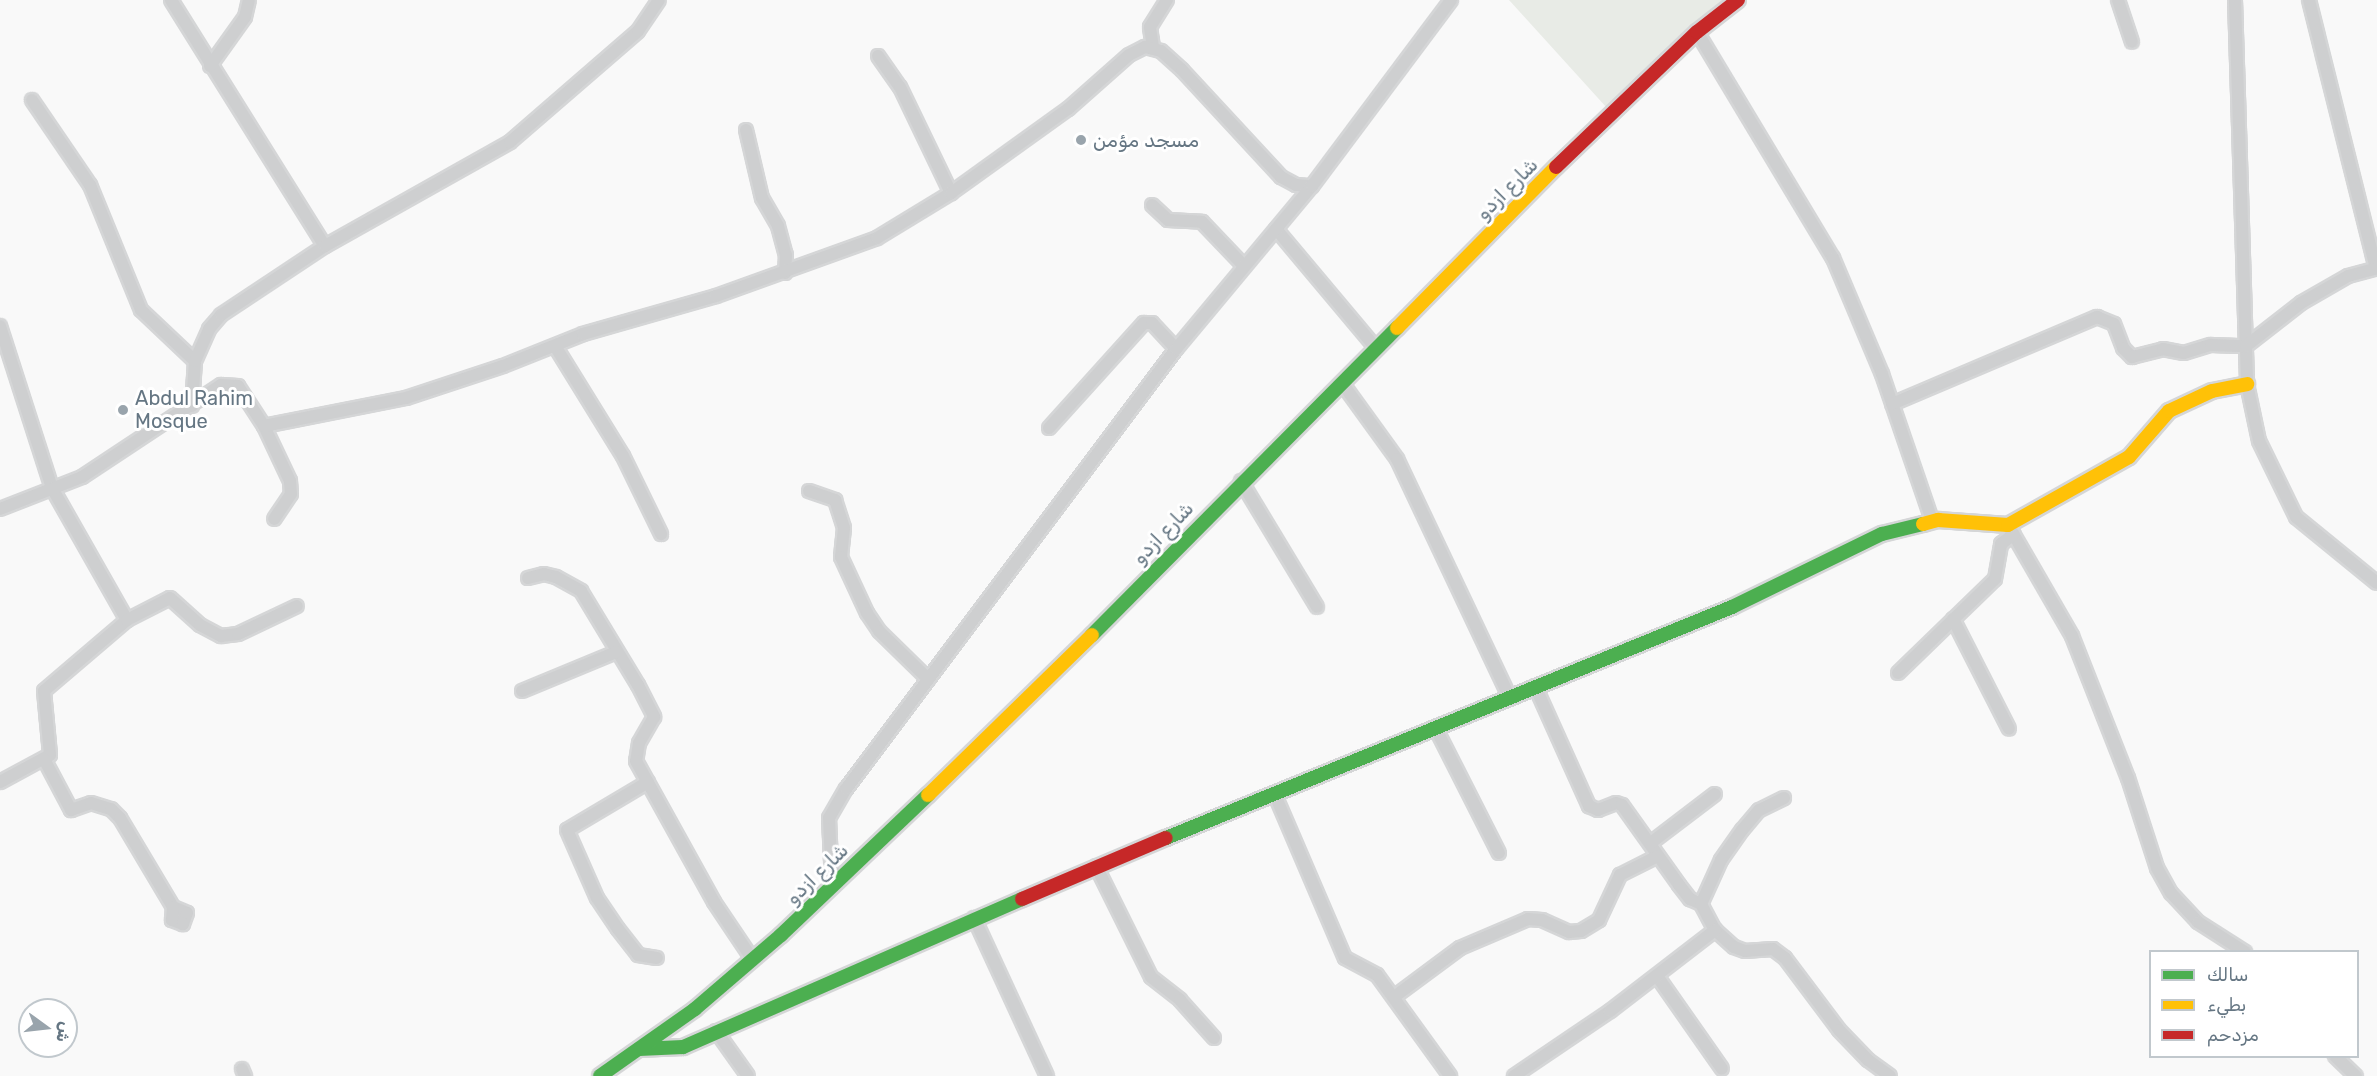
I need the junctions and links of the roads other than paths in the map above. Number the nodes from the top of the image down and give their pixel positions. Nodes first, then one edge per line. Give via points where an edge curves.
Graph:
1 (171, 0) edge
2 (249, 0) edge
3 (659, 0) edge
4 (1167, 0) edge
5 (1451, 0) edge
6 (1738, 0) edge
7 (2118, 0) edge
8 (2235, 0) edge
9 (2309, 0) edge
10 (1697, 32) junction
11 (2132, 42) dead end
12 (1153, 47) junction
13 (878, 56) dead end
14 (210, 66) junction
15 (32, 100) dead end
16 (746, 130) dead end
17 (1312, 186) junction
18 (951, 193) junction
19 (1152, 205) dead end
20 (1276, 229) junction
21 (325, 246) junction
22 (1243, 265) junction
23 (2376, 268) edge
24 (785, 273) junction
25 (0, 326) edge
26 (555, 346) junction
27 (2246, 346) junction
28 (1376, 348) junction
29 (1176, 350) junction
30 (195, 361) junction
31 (1342, 383) junction
32 (2247, 384) junction
33 (1892, 404) junction
34 (192, 406) junction
35 (264, 426) junction
36 (1048, 428) dead end
37 (1241, 481) junction
38 (52, 488) junction
39 (809, 491) dead end
40 (0, 509) edge
41 (274, 519) dead end
42 (1932, 520) junction
43 (2011, 530) junction
44 (661, 534) dead end
45 (528, 578) dead end
46 (2377, 583) edge
47 (297, 606) dead end
48 (1317, 607) dead end
49 (1953, 619) junction
50 (127, 620) junction
51 (616, 652) junction
52 (1898, 673) dead end
53 (928, 679) junction
54 (1535, 686) junction
55 (522, 691) dead end
56 (1509, 696) junction
57 (1436, 729) junction
58 (2008, 729) dead end
59 (44, 759) junction
60 (0, 782) edge
61 (648, 782) junction
62 (1715, 794) dead end
63 (1275, 795) junction
64 (1784, 798) dead end
65 (1652, 842) junction
66 (1499, 853) dead end
67 (1658, 856) junction
68 (1096, 866) junction
69 (836, 883) junction
70 (1701, 904) junction
71 (173, 907) dead end
72 (974, 918) junction
73 (1715, 930) junction
74 (2243, 950) edge
75 (657, 958) dead end
76 (753, 960) junction
77 (1657, 976) junction
78 (1394, 997) junction
79 (716, 1031) junction
80 (1214, 1038) dead end
81 (639, 1050) junction
82 (2337, 1058) edge
83 (1722, 1069) dead end
84 (600, 1076) edge
85 (748, 1076) edge
86 (1047, 1076) edge
87 (1450, 1076) edge
88 (1514, 1076) edge
89 (1890, 1076) edge
90 (2356, 1076) edge

1 - 14 street
2 - 14 street via 245,17
3 - 21 street via 638,31 510,142
4 - 12 street via 1150,27
5 - 17 street
6 - 10 street, شارع ازدو
7 - 11 street
8 - 27 street
9 - 23 street
10 - 28 street, شارع ازدو via 1607,116
10 - 33 street via 1833,258
12 - 17 street via 1182,70 1281,177 1296,185
12 - 18 street via 1129,55 1068,109
13 - 18 street via 900,87
14 - 21 street
15 - 30 street via 90,185 141,310
16 - 24 street via 762,198 778,226 786,255
17 - 20 street
18 - 24 street via 877,238
19 - 22 street via 1168,220 1202,222
20 - 22 street
20 - 28 street
21 - 30 street via 221,315 209,330
22 - 29 street
23 - 27 street via 2348,276 2301,303
24 - 26 street via 639,316
25 - 38 street
26 - 35 street via 406,398
26 - 44 street via 623,456
27 - 32 street
27 - 33 street via 2211,345 2184,352 2163,349 2132,357 2123,348 2114,324 2097,317
28 - 31 street, شارع ازدو
29 - 36 street via 1152,323 1144,323
29 - 53 street
30 - 34 street
31 - 37 street, شارع ازدو
31 - 56 street via 1397,459
32 - 43 street via 2212,391 2169,411 2129,457
32 - 46 street via 2259,441 2296,517
33 - 42 street
34 - 35 street via 230,383 238,387
34 - 38 street via 82,477
35 - 41 street via 290,481 291,494
37 - 48 street
37 - 69 street, شارع ازدو via 1036,691
38 - 40 street
38 - 50 street
39 - 53 street via 835,500 844,528 842,557 867,612 879,631
42 - 43 street
42 - 54 street via 1882,534 1732,607
43 - 49 street via 2001,544 1995,579
43 - 74 street via 2072,636 2166,885 2198,922
45 - 51 street via 544,574 571,582 588,600
47 - 50 street via 237,634 221,636 200,625 170,598
49 - 52 street
49 - 58 street
50 - 59 street via 44,691 52,748
51 - 55 street
51 - 61 street via 654,717 636,751 636,762
53 - 69 street via 829,818
54 - 56 street
54 - 65 street via 1589,807 1598,810 1622,804
56 - 57 street
57 - 63 street
57 - 66 street
59 - 60 street
59 - 71 street via 71,810 91,803 120,818
61 - 75 street via 567,830 597,898 618,929 638,955
61 - 76 street via 714,902
62 - 65 street
63 - 68 street
63 - 78 street via 1345,958 1377,975
64 - 70 street via 1759,810 1742,830 1721,860
65 - 67 street
67 - 70 street via 1690,898
67 - 78 street via 1620,875 1599,920 1581,931 1569,932 1542,920 1528,919 1460,948
68 - 72 street
68 - 80 street via 1151,977 1180,1000
69 - 76 street, شارع ازدو
70 - 73 street
72 - 79 street
72 - 86 street
73 - 77 street
73 - 89 street via 1744,951 1773,949 1785,958 1839,1030
76 - 81 street, شارع ازدو
77 - 83 street
77 - 88 street
78 - 87 street
79 - 81 street via 683,1047
79 - 85 street
81 - 84 street, شارع ازدو
82 - 90 street

